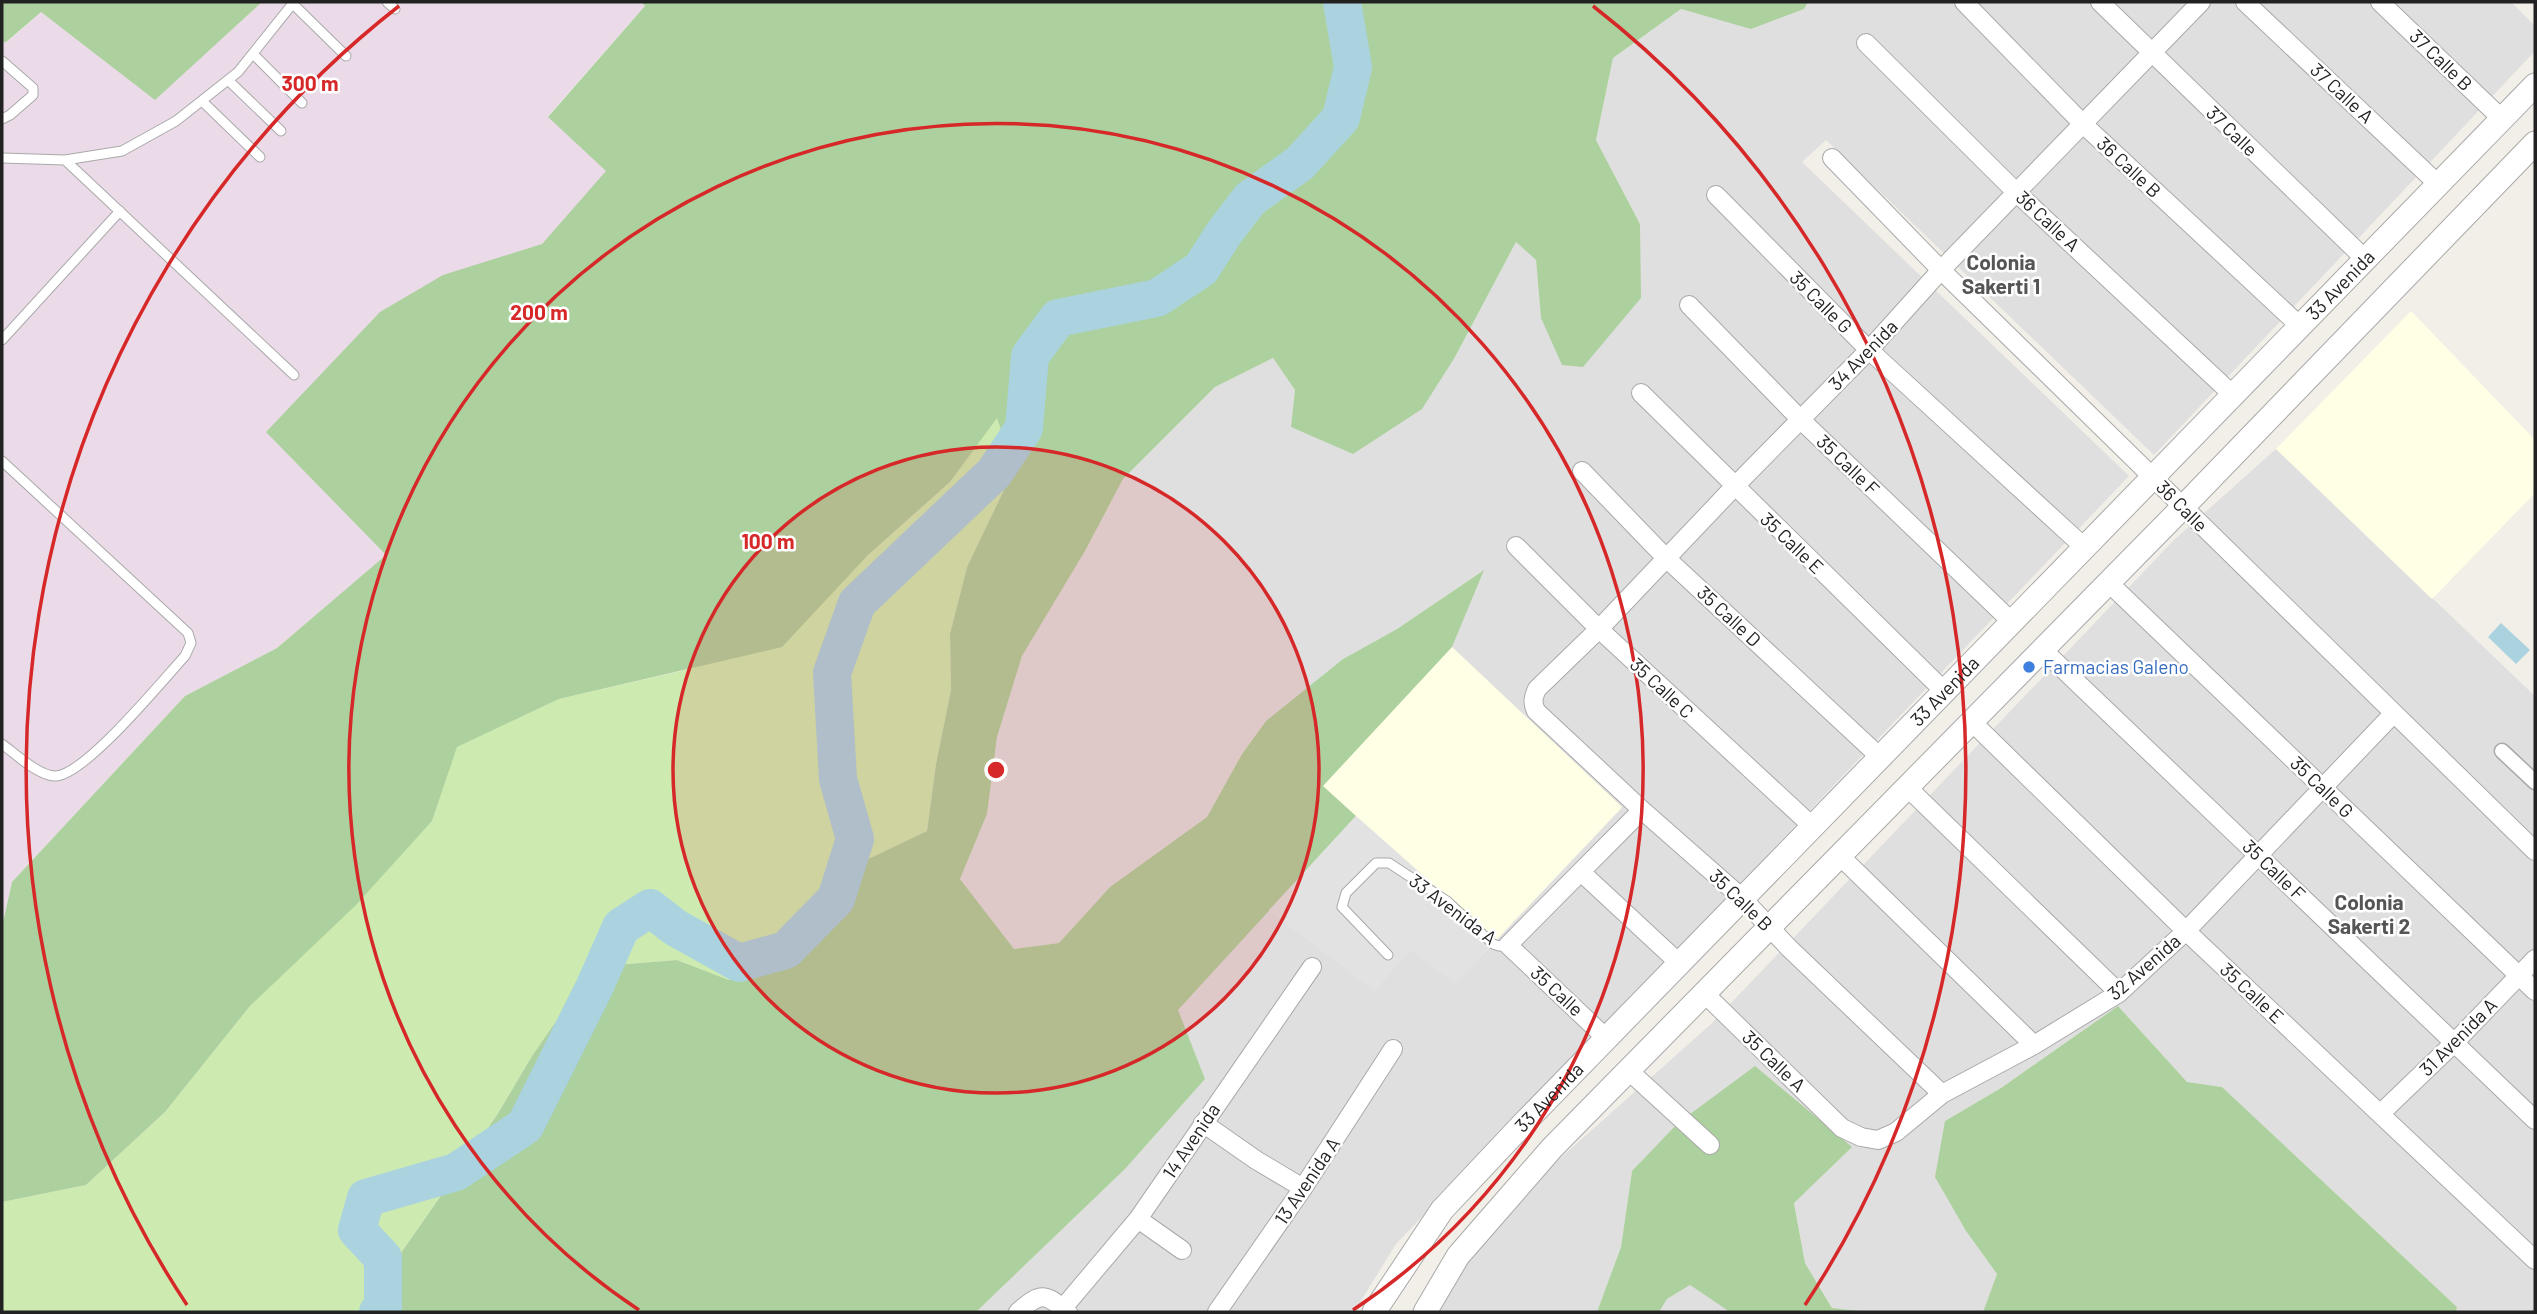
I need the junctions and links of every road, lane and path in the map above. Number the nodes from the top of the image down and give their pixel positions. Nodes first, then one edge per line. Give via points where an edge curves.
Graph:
1 (387, 2) edge
2 (1964, 2) edge
3 (2100, 2) edge
4 (2201, 2) edge
5 (2245, 2) edge
6 (2379, 2) edge
7 (293, 3) edge
8 (395, 9) dead end
9 (1866, 43) dead end
10 (2151, 52) junction
11 (253, 54) junction
12 (346, 56) dead end
13 (2, 61) edge
14 (228, 80) junction
15 (2535, 85) edge
16 (202, 101) junction
17 (302, 103) dead end
18 (2, 119) edge
19 (2502, 119) junction
20 (2083, 124) junction
21 (281, 131) dead end
22 (2535, 143) edge
23 (260, 157) dead end
24 (2, 158) edge
25 (1832, 158) dead end
26 (65, 160) junction
27 (2438, 184) junction
28 (2017, 193) junction
29 (1716, 195) dead end
30 (120, 211) junction
31 (2365, 259) junction
32 (1941, 270) junction
33 (1689, 306) dead end
34 (2300, 326) junction
35 (2, 340) edge
36 (1869, 350) junction
37 (294, 375) dead end
38 (1641, 393) dead end
39 (2233, 395) junction
40 (1800, 419) junction
41 (2, 461) edge
42 (1582, 471) dead end
43 (2153, 477) junction
44 (1734, 486) junction
45 (2183, 507) junction
46 (1517, 546) dead end
47 (2084, 547) junction
48 (1666, 558) junction
49 (2109, 583) junction
50 (2011, 621) junction
51 (1599, 629) junction
52 (2043, 650) junction
53 (1944, 691) junction
54 (1536, 711) joint
55 (2394, 713) junction
56 (1972, 722) junction
57 (2, 744) edge
58 (2502, 751) dead end
59 (1880, 757) junction
60 (2535, 782) edge
61 (1908, 788) junction
62 (2322, 788) junction
63 (1642, 810) junction
64 (1812, 826) junction
65 (2535, 851) edge
66 (2258, 855) junction
67 (1840, 856) junction
68 (1581, 872) junction
69 (1742, 898) junction
70 (1770, 927) junction
71 (2186, 931) junction
72 (1508, 945) junction
73 (1388, 955) dead end
74 (2535, 960) edge
75 (1679, 963) junction
76 (1312, 967) dead end
77 (2519, 975) junction
78 (2535, 991) edge
79 (2119, 993) junction
80 (1705, 994) junction
81 (1606, 1038) junction
82 (2454, 1043) junction
83 (2034, 1045) junction
84 (1393, 1049) dead end
85 (1629, 1071) junction
86 (1942, 1094) junction
87 (2380, 1114) junction
88 (2535, 1120) edge
89 (1203, 1123) junction
90 (1842, 1128) joint
91 (1710, 1145) dead end
92 (1303, 1188) junction
93 (1138, 1219) junction
94 (1182, 1251) dead end
95 (2535, 1260) edge
96 (1024, 1307) edge
97 (1066, 1310) edge
98 (1217, 1312) edge
99 (1374, 1312) edge
100 (1425, 1312) edge

1 - 8 lane
2 - 20 street, 36 Calle B
3 - 10 street, 37 Calle
4 - 10 street, 34 Avenida
5 - 27 street, 37 Calle A
6 - 19 street, 37 Calle B
7 - 11 lane
7 - 12 lane
9 - 28 street, 36 Calle A
10 - 20 street, 34 Avenida
10 - 31 street, 37 Calle
11 - 14 lane
11 - 17 lane
13 - 18 lane via 33,88 33,95
14 - 16 lane
14 - 21 lane
15 - 19 street, 33 Avenida
16 - 23 lane
16 - 26 lane via 122,151
19 - 27 street, 33 Avenida
20 - 28 street, 34 Avenida
20 - 34 street, 36 Calle B
22 - 45 street, 33 Avenida
24 - 26 lane
25 - 32 street, 36 Calle
26 - 30 lane
27 - 31 street, 33 Avenida
28 - 32 street, 34 Avenida
28 - 39 street, 36 Calle A
29 - 36 street, 35 Calle G
30 - 35 lane
30 - 37 lane
31 - 34 street, 33 Avenida
32 - 36 street, 34 Avenida
32 - 43 street, 36 Calle
33 - 40 street, 35 Calle F
34 - 39 street, 33 Avenida
36 - 40 street, 34 Avenida
36 - 47 street, 35 Calle G
38 - 44 street, 35 Calle E
39 - 43 street, 33 Avenida
40 - 44 street, 34 Avenida
40 - 50 street, 35 Calle F
41 - 57 lane via 188,633 191,643 185,656 104,743 69,773 54,776
42 - 48 street, 35 Calle D
43 - 45 street, 36 Calle
43 - 47 street, 33 Avenida
44 - 48 street, 34 Avenida
44 - 53 street, 35 Calle E
45 - 49 street, 33 Avenida
45 - 55 street, 36 Calle
46 - 51 street, 35 Calle C
47 - 50 street, 33 Avenida
48 - 51 street, 34 Avenida
48 - 59 street, 35 Calle D
49 - 52 street, 33 Avenida
49 - 62 street, 35 Calle G
50 - 53 street, 33 Avenida
51 - 54 street, 34 Avenida via 1538,689 1533,703
51 - 64 street, 35 Calle C
52 - 56 street, 33 Avenida
52 - 66 street, 35 Calle F
53 - 59 street, 33 Avenida
54 - 63 street, 35 Calle B
55 - 62 street, 32 Avenida
55 - 65 street, 36 Calle
56 - 61 street, 33 Avenida
56 - 71 street, 35 Calle E
58 - 60 street
59 - 64 street, 33 Avenida
61 - 67 street, 33 Avenida
61 - 79 street
62 - 66 street, 32 Avenida
62 - 77 street, 35 Calle G
63 - 68 street, 33 Avenida A
63 - 69 street, 35 Calle B
64 - 69 street, 33 Avenida
66 - 71 street, 32 Avenida
66 - 82 street, 35 Calle F
67 - 70 street, 33 Avenida
67 - 83 street
68 - 72 street, 33 Avenida A
68 - 75 street
69 - 70 street, 35 Calle B
69 - 75 street, 33 Avenida
70 - 80 street, 33 Avenida
70 - 86 street, 35 Calle B
71 - 79 street, 32 Avenida
71 - 87 street, 35 Calle E
72 - 73 lane, 33 Avenida A via 1493,944 1447,901 1383,862 1376,863 1346,893 1342,907
72 - 81 street, 35 Calle
74 - 77 street, 31 Avenida A
75 - 81 street, 33 Avenida
76 - 89 street, 14 Avenida
77 - 78 street, 35 Calle G
77 - 82 street, 31 Avenida A
79 - 83 street, 32 Avenida
80 - 85 street, 33 Avenida
80 - 90 street, 35 Calle A
81 - 99 street, 33 Avenida via 1443,1210
82 - 87 street, 31 Avenida A
82 - 88 street, 35 Calle F
83 - 86 street, 32 Avenida
84 - 92 street, 13 Avenida A
85 - 91 street
85 - 100 street, 33 Avenida via 1552,1149 1458,1256
86 - 90 street, 32 Avenida via 1896,1132 1878,1140
87 - 95 street, 35 Calle E
89 - 92 street
89 - 93 street, 14 Avenida
92 - 98 street, 13 Avenida A
93 - 94 street
93 - 97 street, 14 Avenida
96 - 97 street via 1042,1297

